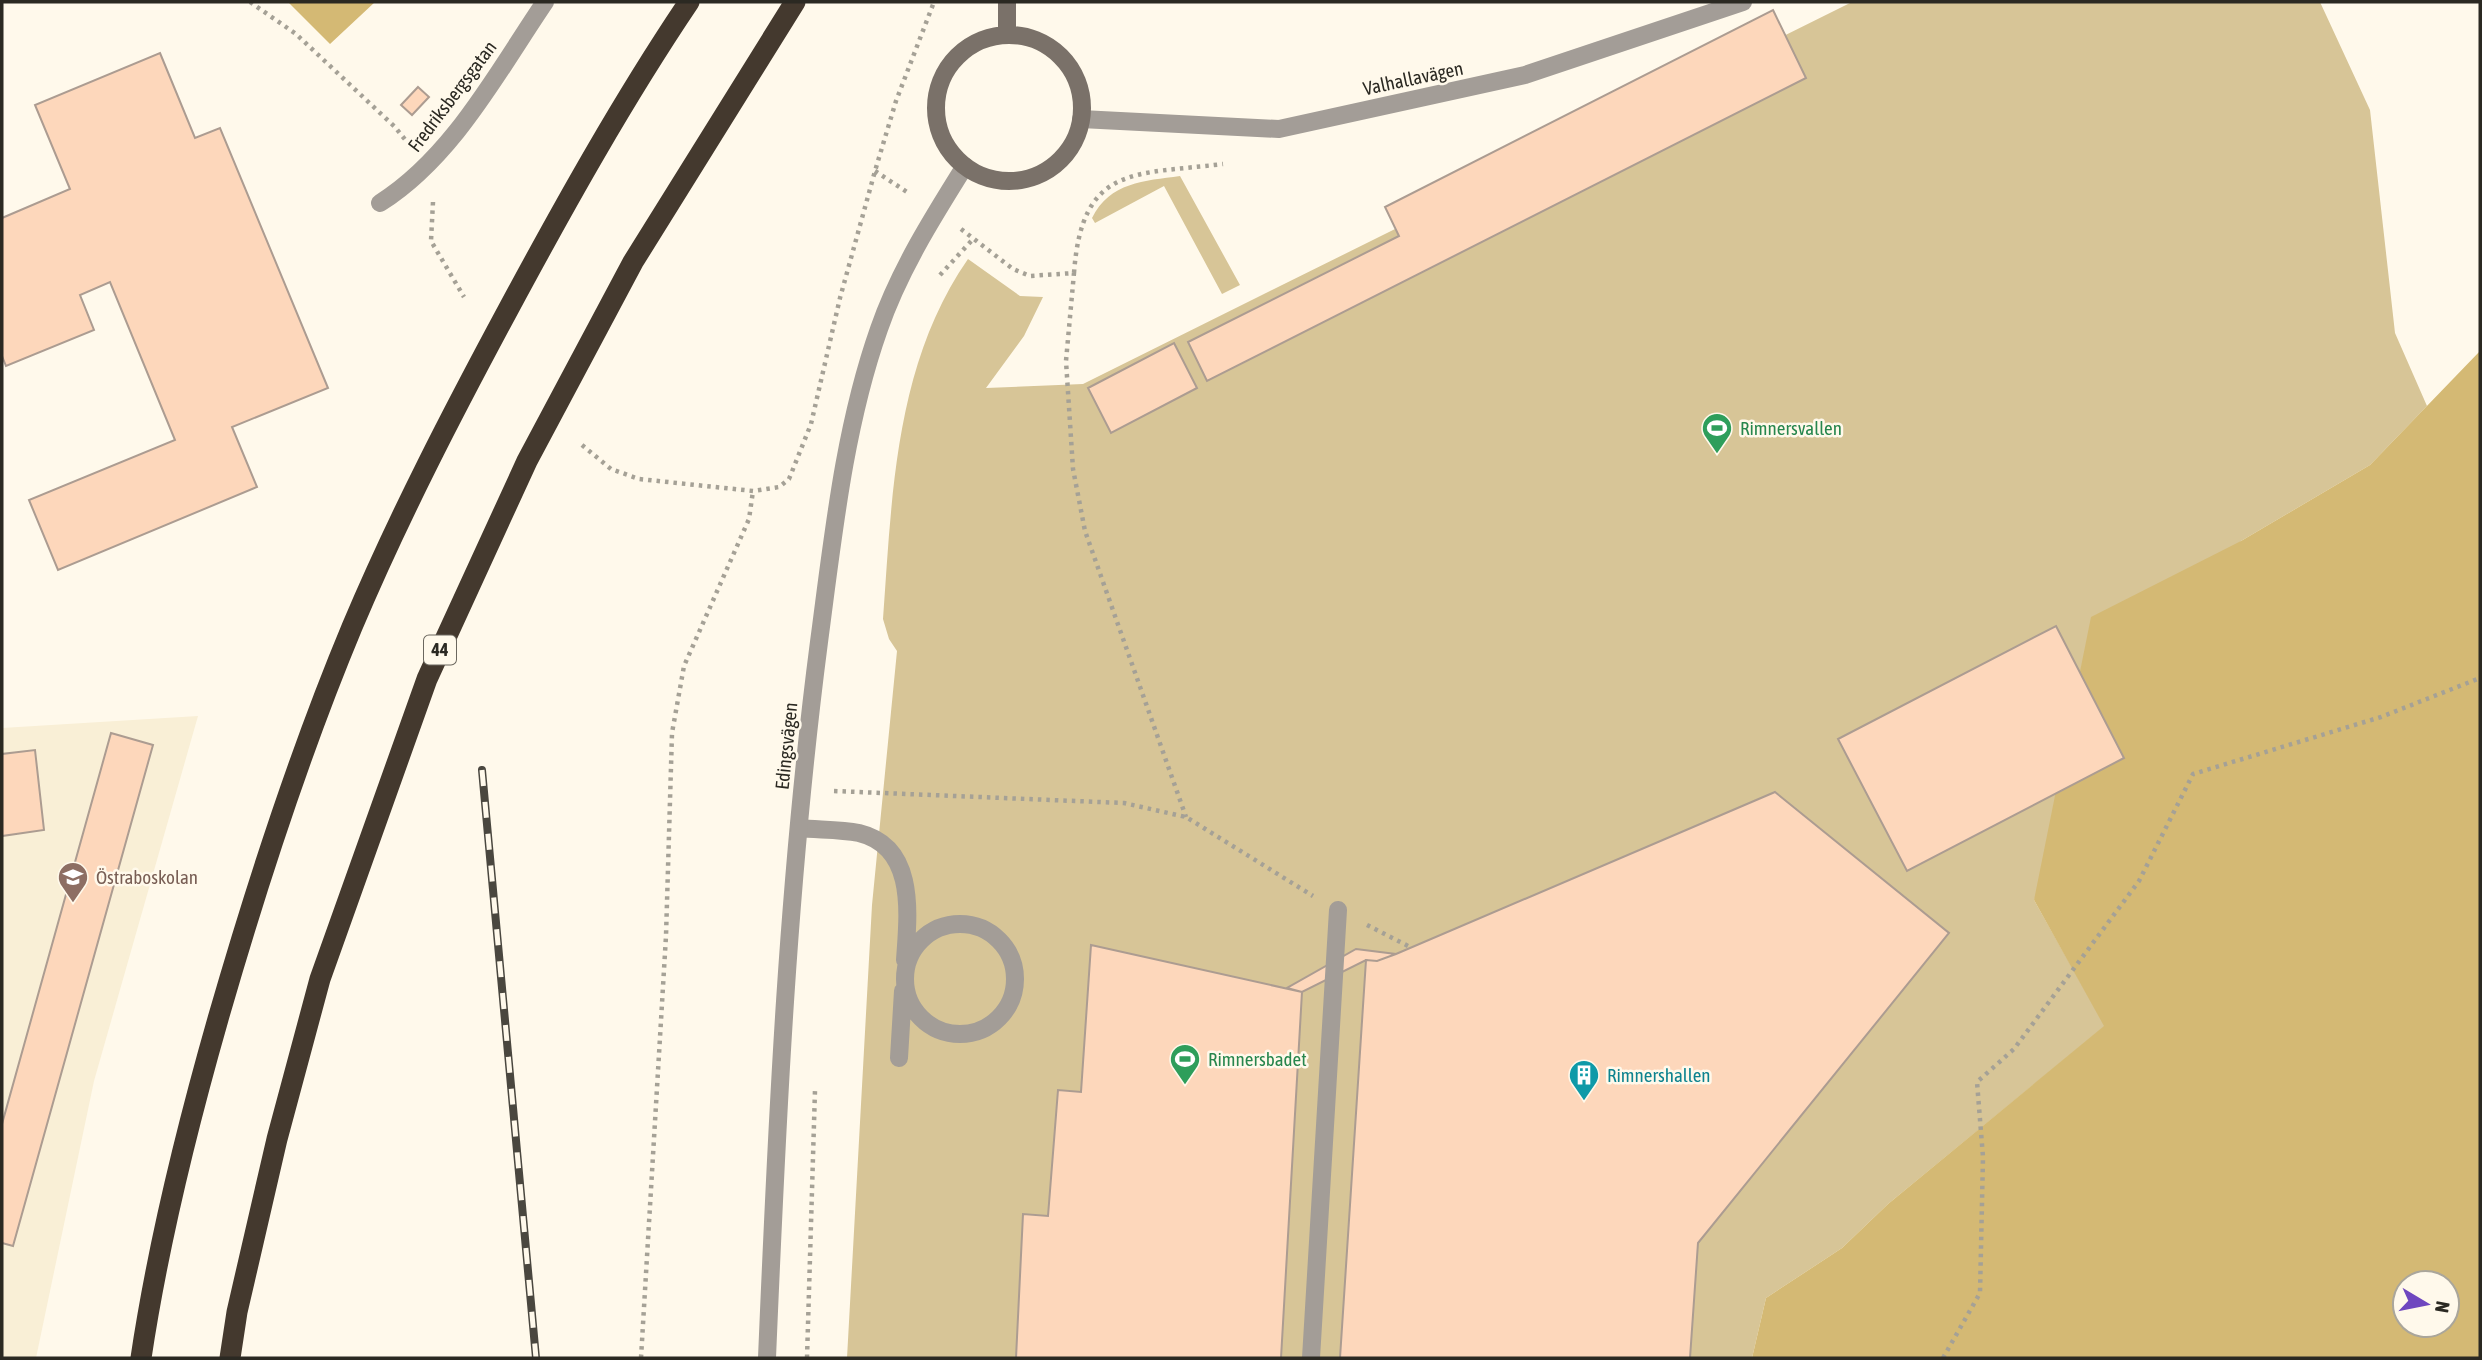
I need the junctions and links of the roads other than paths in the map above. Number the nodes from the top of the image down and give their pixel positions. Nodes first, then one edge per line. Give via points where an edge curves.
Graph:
1 (545, 2) edge
2 (688, 2) edge
3 (795, 2) edge
4 (1007, 2) edge
5 (1743, 2) edge
6 (1007, 34) junction
7 (1082, 119) junction
8 (965, 166) junction
9 (380, 203) dead end
10 (799, 828) junction
11 (1338, 910) road end
12 (904, 976) junction
13 (900, 1058) dead end
14 (141, 1358) edge
15 (230, 1358) edge
16 (767, 1358) edge
17 (1311, 1358) edge

1 - 9 street, Fredriksbergsgatan via 426,167
2 - 14 highway via 561,212 459,400 352,628 286,805 191,1113 149,1301
3 - 15 highway, 44 via 633,262 527,461 427,679 320,979 274,1153
4 - 6 street
5 - 7 street, Valhallavägen via 1525,75 1279,129
6 - 7 street via 1033,38 1064,59 1078,81
6 - 8 street via 982,40 961,53 939,85 938,124 948,147
7 - 8 street via 1065,154 1031,178 998,180
8 - 10 street, Edingsvägen via 891,297 869,359 838,497
10 - 12 street via 859,833 878,841 894,856 905,878 909,904
10 - 16 street, Edingsvägen via 779,1063
11 - 17 street
12 - 12 street via 907,996 930,1026 967,1034 1001,1017 1016,981 1004,945 990,932 953,924 934,930 919,942 908,958
12 - 13 street

